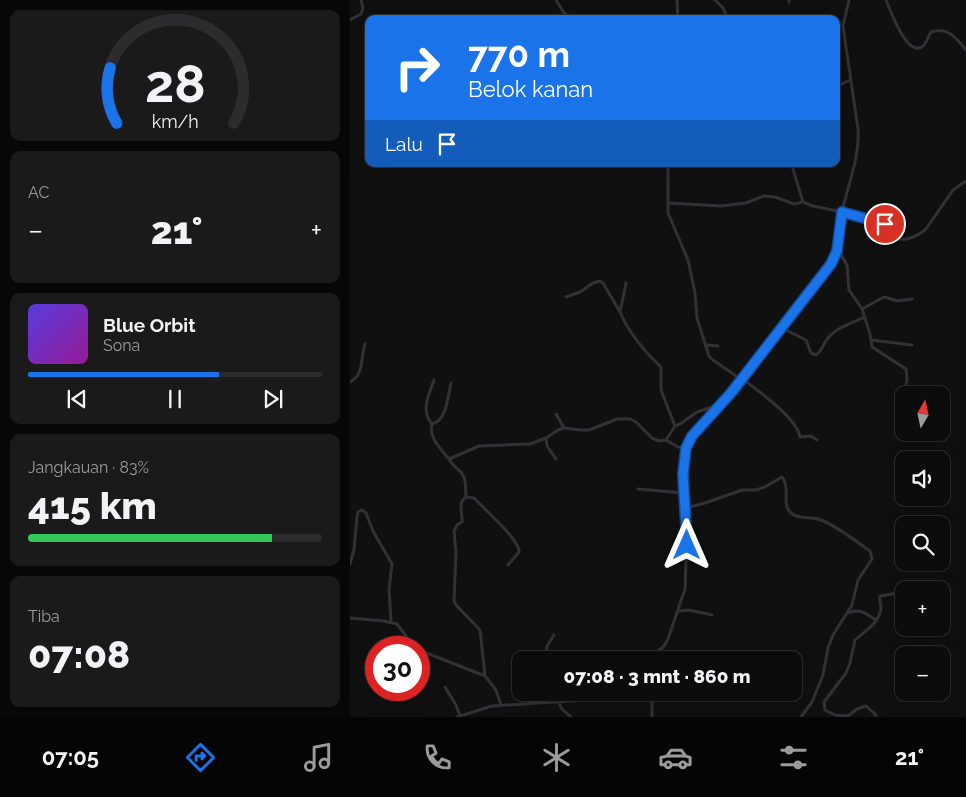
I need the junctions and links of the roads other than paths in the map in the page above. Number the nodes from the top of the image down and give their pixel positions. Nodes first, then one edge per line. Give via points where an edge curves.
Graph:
1 (361, 0) edge
2 (556, 0) edge
3 (677, 0) edge
4 (716, 0) edge
5 (849, 0) edge
6 (886, 0) edge
7 (568, 15) edge
8 (678, 15) edge
9 (726, 15) edge
10 (350, 20) edge
11 (966, 50) edge
12 (850, 80) junction
13 (840, 85) edge
14 (668, 167) edge
15 (793, 169) dead end
16 (966, 181) edge
17 (803, 202) junction
18 (668, 203) junction
19 (842, 212) junction
20 (837, 248) junction
21 (626, 283) dead end
22 (566, 297) dead end
23 (912, 299) dead end
24 (862, 309) junction
25 (620, 312) junction
26 (865, 317) junction
27 (782, 328) junction
28 (871, 340) junction
29 (365, 344) dead end
30 (912, 344) dead end
31 (706, 345) junction
32 (718, 346) dead end
33 (434, 380) dead end
34 (742, 380) junction
35 (350, 382) edge
36 (451, 383) dead end
37 (906, 386) edge
38 (721, 404) junction
39 (556, 414) dead end
40 (432, 424) junction
41 (675, 426) junction
42 (564, 428) junction
43 (546, 438) junction
44 (666, 440) junction
45 (817, 440) dead end
46 (686, 448) junction
47 (449, 459) junction
48 (556, 459) dead end
49 (638, 489) dead end
50 (684, 493) junction
51 (466, 497) junction
52 (686, 508) junction
53 (350, 564) edge
54 (508, 565) dead end
55 (895, 594) edge
56 (678, 612) junction
57 (846, 614) junction
58 (712, 615) dead end
59 (350, 618) edge
60 (873, 618) junction
61 (392, 622) junction
62 (554, 635) dead end
63 (407, 636) edge
64 (660, 650) edge
65 (547, 651) edge
66 (430, 655) edge
67 (485, 676) junction
68 (445, 687) dead end
69 (558, 701) joint
70 (652, 701) edge
71 (553, 702) joint
72 (501, 705) junction
73 (461, 716) edge
74 (571, 717) edge
75 (652, 717) edge
76 (801, 717) edge
77 (876, 717) edge

1 - 10 street via 361,14
2 - 7 street
3 - 8 street
4 - 9 street
5 - 12 street via 843,26
6 - 11 street via 898,29 910,44 920,48 931,32 943,31 954,36
12 - 13 street
12 - 19 street via 858,141
14 - 18 street
15 - 17 street
16 - 19 street via 953,190 926,229 909,239 893,236 885,224
17 - 18 street via 794,204 768,196 720,206
17 - 19 street
18 - 31 street via 670,219 688,260 697,318
19 - 20 street
20 - 24 street via 847,265 849,290
20 - 27 street via 831,264
21 - 25 street
22 - 25 street via 600,281
23 - 24 street via 898,301 884,297
24 - 26 street
25 - 41 street via 644,349 661,367 661,390
26 - 27 street via 838,329 816,355 806,340
26 - 28 street
27 - 34 street
28 - 30 street
28 - 37 street via 875,350 906,369
29 - 35 street via 361,371
31 - 32 street
31 - 34 street via 711,358
33 - 40 street via 425,407
34 - 38 street
34 - 45 street via 784,413 800,437 811,436
36 - 40 street via 442,417
38 - 41 street via 697,412
38 - 46 street via 692,436
39 - 42 street
40 - 47 street via 432,436
41 - 44 street
42 - 43 street
42 - 44 street via 589,430 624,418 636,422 656,440
43 - 47 street via 523,445 479,446
43 - 48 street via 547,446
44 - 46 street
46 - 50 street
47 - 51 street via 464,476
49 - 50 street
50 - 52 street
51 - 54 street via 478,503 520,548
51 - 67 street via 461,502 462,522 454,531 454,598 456,605 480,630
52 - 56 street via 687,577
52 - 57 street via 742,490 766,487 783,477 787,508 792,514 820,519 871,553 872,559 858,580 853,602
53 - 61 street via 358,512 362,510 392,564 389,589
55 - 60 street via 880,596 881,607
56 - 58 street via 689,610
56 - 64 street
57 - 60 street via 856,610
57 - 76 street via 829,645 815,697
59 - 61 street
60 - 77 street via 870,628 855,640 846,673 824,706 827,712 844,716 866,706
61 - 63 street
62 - 65 street
66 - 67 street
67 - 72 street via 496,690
68 - 73 street
69 - 71 street
69 - 74 street
70 - 75 street
71 - 72 street
72 - 73 street

